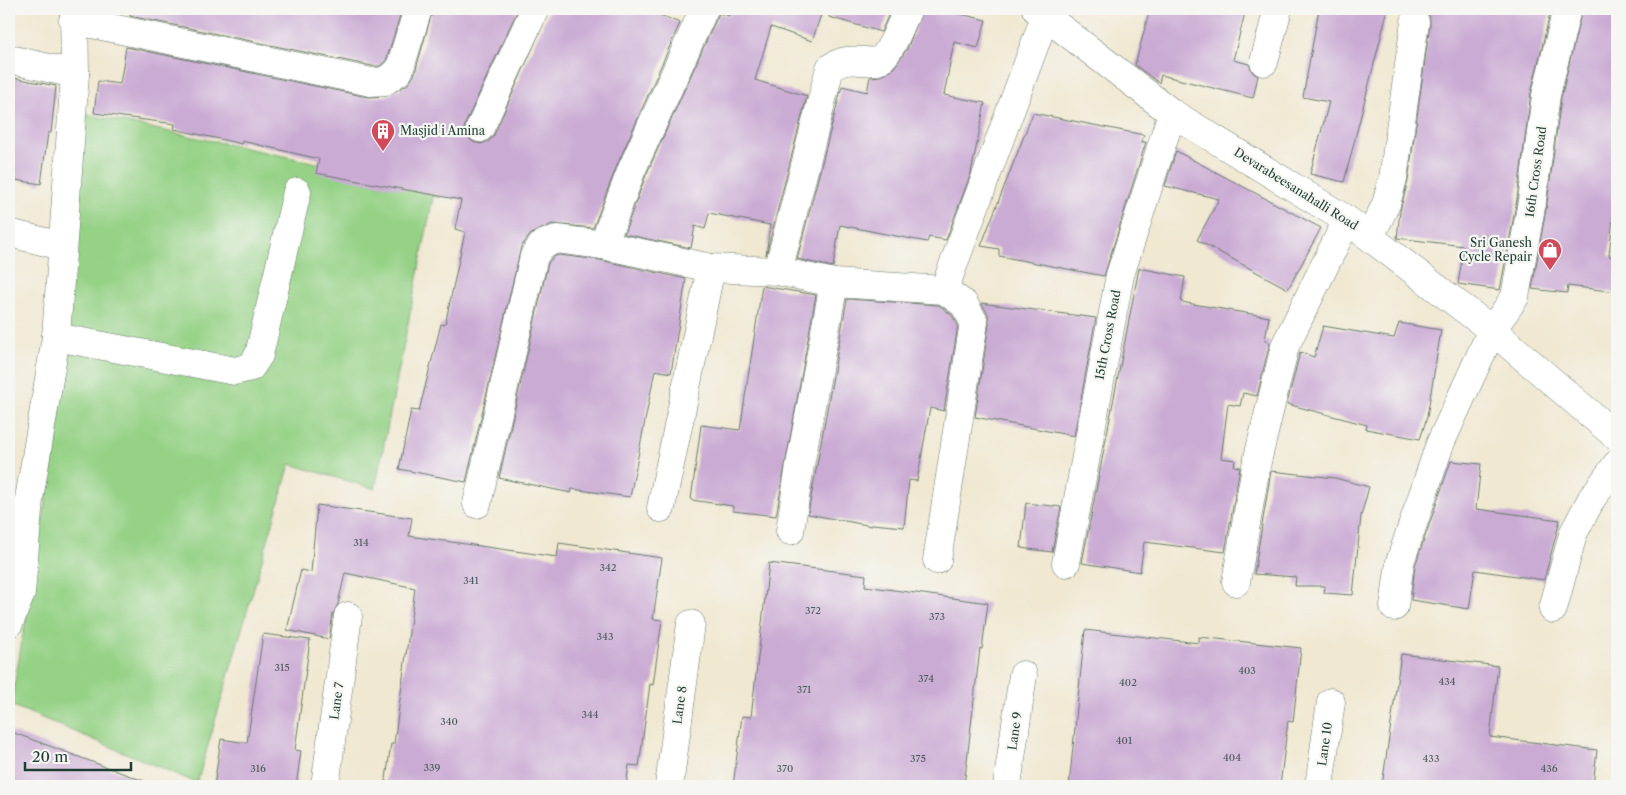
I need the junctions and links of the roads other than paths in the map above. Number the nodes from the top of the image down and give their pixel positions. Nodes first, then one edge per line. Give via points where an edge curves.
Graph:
1 (418, 9) edge
2 (535, 9) edge
3 (704, 9) edge
4 (908, 9) edge
5 (1278, 9) edge
6 (1567, 9) edge
7 (1041, 13) edge
8 (73, 14) edge
9 (1415, 22) dead end
10 (9, 59) edge
11 (1264, 62) dead end
12 (75, 74) junction
13 (1172, 113) junction
14 (480, 128) dead end
15 (297, 192) dead end
16 (1347, 220) junction
17 (9, 233) edge
18 (1370, 237) junction
19 (603, 245) junction
20 (62, 246) junction
21 (710, 268) junction
22 (778, 271) junction
23 (834, 283) junction
24 (944, 290) junction
25 (1492, 330) junction
26 (56, 337) junction
27 (1617, 437) edge
28 (1617, 464) edge
29 (19, 495) edge
30 (477, 504) dead end
31 (660, 508) dead end
32 (790, 531) dead end
33 (937, 560) dead end
34 (1066, 563) dead end
35 (1236, 582) dead end
36 (1394, 607) dead end
37 (1553, 609) dead end
38 (348, 616) dead end
39 (9, 623) edge
40 (691, 624) dead end
41 (1023, 675) dead end
42 (1331, 702) dead end
43 (325, 786) edge
44 (669, 786) edge
45 (1007, 786) edge
46 (1319, 786) edge

1 - 8 street via 399,71 385,81 371,82
2 - 14 street
3 - 19 street via 632,169
4 - 22 street via 884,57 875,62 846,59 830,68
5 - 11 street
6 - 25 street, 16th Cross Road via 1546,95 1525,250 1515,297
7 - 13 street, Devarabeesanahalli Road
7 - 24 street
8 - 12 street
9 - 18 street via 1393,179 1386,204
10 - 12 street
12 - 20 street
13 - 16 street, Devarabeesanahalli Road
13 - 34 street, 15th Cross Road via 1120,275
15 - 26 street via 259,356 251,367 235,371
16 - 18 street, Devarabeesanahalli Road
16 - 35 street via 1285,346 1256,466
17 - 20 street
18 - 25 street, Devarabeesanahalli Road
19 - 21 street
19 - 30 street via 557,239 543,244 534,256
20 - 26 street
21 - 22 street
21 - 31 street
22 - 23 street
23 - 24 street
23 - 32 street
24 - 33 street via 964,304 974,322
25 - 27 street, Devarabeesanahalli Road
25 - 36 street, 16th Cross Road via 1440,444 1400,562
26 - 29 street
28 - 37 street via 1592,498 1573,534
29 - 39 street via 21,593
38 - 43 street, Lane 7
40 - 44 street, Lane 8
41 - 45 street, Lane 9
42 - 46 street, Lane 10

